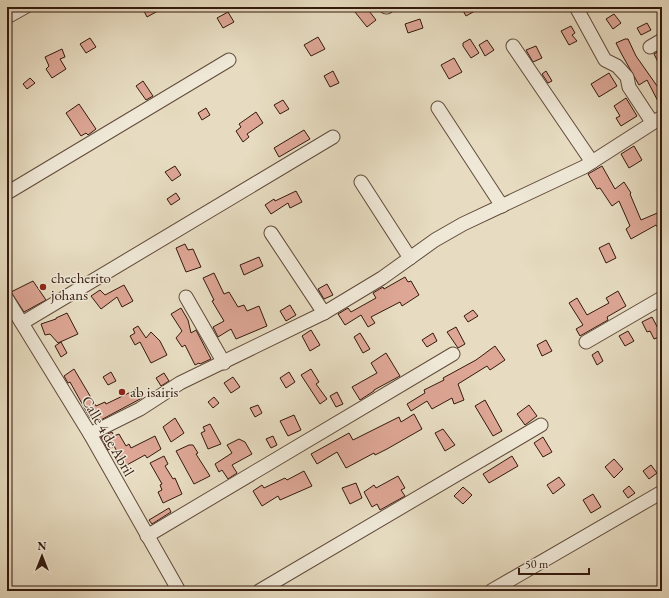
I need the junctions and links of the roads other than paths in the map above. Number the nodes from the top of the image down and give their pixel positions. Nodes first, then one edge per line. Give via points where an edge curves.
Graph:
1 (24, 7) edge
2 (576, 7) edge
3 (7, 17) edge
4 (662, 40) edge
5 (513, 46) dead end
6 (650, 46) dead end
7 (229, 60) dead end
8 (438, 108) dead end
9 (657, 120) edge
10 (333, 137) dead end
11 (592, 162) junction
12 (361, 182) dead end
13 (7, 193) edge
14 (502, 206) junction
15 (271, 233) dead end
16 (410, 258) junction
17 (186, 297) dead end
18 (662, 298) edge
19 (7, 299) edge
20 (324, 313) junction
21 (22, 324) junction
22 (586, 342) dead end
23 (453, 354) dead end
24 (224, 363) junction
25 (541, 424) dead end
26 (90, 434) junction
27 (662, 492) edge
28 (147, 536) junction
29 (179, 591) edge
30 (259, 591) edge
31 (492, 591) edge

1 - 3 street
2 - 9 street via 605,60 617,66 627,77 629,87
4 - 6 street
5 - 11 street
7 - 13 street
8 - 14 street
9 - 11 street
10 - 21 street
11 - 14 street
12 - 16 street
14 - 16 street via 435,240
15 - 20 street
16 - 20 street
17 - 24 street
18 - 22 street
19 - 21 street, Calle 4 de Abril
20 - 24 street
21 - 26 street, Calle 4 de Abril
23 - 28 street
24 - 26 street via 180,384 140,409
25 - 30 street
26 - 28 street, Calle 4 de Abril
27 - 31 street
28 - 29 street, Calle 4 de Abril

